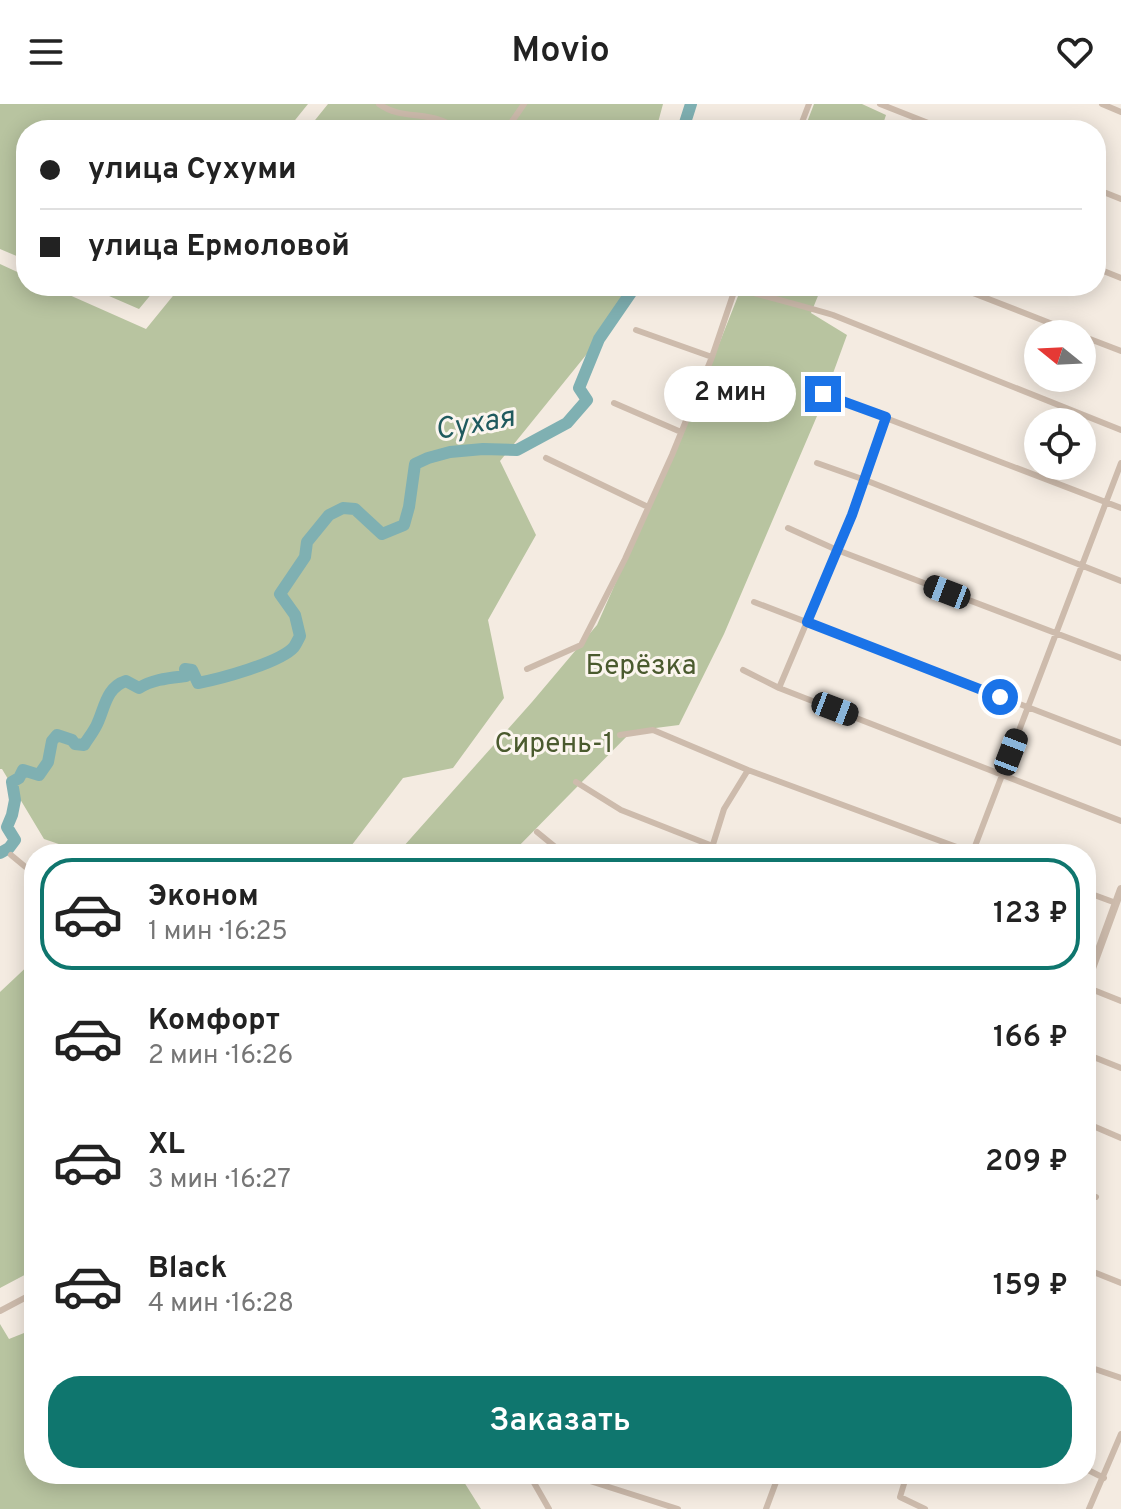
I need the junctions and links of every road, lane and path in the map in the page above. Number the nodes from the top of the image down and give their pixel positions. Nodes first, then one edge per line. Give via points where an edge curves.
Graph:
1 (379, 104) edge
2 (880, 104) edge
3 (1102, 104) edge
4 (1121, 112) edge
5 (442, 120) edge
6 (921, 120) edge
7 (732, 296) edge
8 (760, 296) edge
9 (981, 296) edge
10 (1042, 320) edge
11 (636, 330) dead end
12 (1096, 341) edge
13 (1121, 351) edge
14 (712, 357) junction
15 (823, 394) dead end
16 (614, 403) dead end
17 (886, 417) junction
18 (1121, 430) edge
19 (681, 432) junction
20 (546, 458) dead end
21 (817, 463) dead end
22 (1121, 463) edge
23 (865, 480) junction
24 (1106, 502) junction
25 (648, 507) junction
26 (1121, 508) edge
27 (788, 528) dead end
28 (837, 550) junction
29 (1081, 567) junction
30 (1121, 581) edge
31 (754, 602) dead end
32 (807, 622) junction
33 (1056, 633) junction
34 (1121, 658) edge
35 (527, 669) dead end
36 (743, 670) dead end
37 (779, 688) junction
38 (1028, 708) junction
39 (620, 735) dead end
40 (1121, 743) edge
41 (748, 770) junction
42 (1003, 774) junction
43 (576, 782) dead end
44 (1121, 821) edge
45 (537, 832) dead end
46 (552, 844) edge
47 (698, 844) edge
48 (713, 844) edge
49 (947, 844) edge
50 (978, 844) edge
51 (11, 855) dead end
52 (24, 866) edge
53 (1121, 889) edge
54 (1096, 896) edge
55 (1118, 904) edge
56 (1096, 960) edge
57 (1096, 990) edge
58 (1121, 1001) edge
59 (1096, 1058) edge
60 (1121, 1068) edge
61 (1096, 1127) edge
62 (1121, 1138) edge
63 (1096, 1273) edge
64 (1121, 1283) edge
65 (24, 1298) edge
66 (0, 1311) edge
67 (1096, 1369) edge
68 (1121, 1378) edge
69 (1121, 1434) edge
70 (1096, 1474) edge
71 (1104, 1478) junction
72 (535, 1484) edge
73 (599, 1484) edge
74 (775, 1484) edge
75 (904, 1484) edge
76 (549, 1509) edge
77 (678, 1509) edge
78 (766, 1509) edge
79 (925, 1509) edge
80 (1089, 1509) edge

1 - 5 street via 396,113
2 - 6 street
3 - 4 street
7 - 14 street
8 - 18 street via 833,315
9 - 10 street
11 - 14 street
12 - 13 street
14 - 19 street
15 - 17 street
16 - 19 street
17 - 23 street
17 - 24 street
19 - 25 street
20 - 25 street
21 - 23 street
22 - 24 street
23 - 28 street
23 - 29 street
24 - 26 street
24 - 29 street
25 - 35 street via 581,645
27 - 28 street
28 - 32 street
28 - 33 street
29 - 30 street
29 - 33 street
31 - 32 street
32 - 37 street
32 - 38 street
33 - 34 street
33 - 38 street
36 - 37 street
37 - 42 street
38 - 40 street
38 - 42 street
39 - 41 street via 653,730
41 - 48 street via 724,809
41 - 49 street
42 - 44 street
42 - 50 street
43 - 47 street via 621,810
45 - 46 street
51 - 52 street
53 - 55 street
54 - 55 street
55 - 56 street
57 - 58 street
59 - 60 street
61 - 62 street
63 - 64 street
65 - 66 street
67 - 68 street
69 - 71 street
70 - 71 street
71 - 80 street
72 - 76 street
73 - 77 street
74 - 78 street
75 - 79 street via 900,1497

